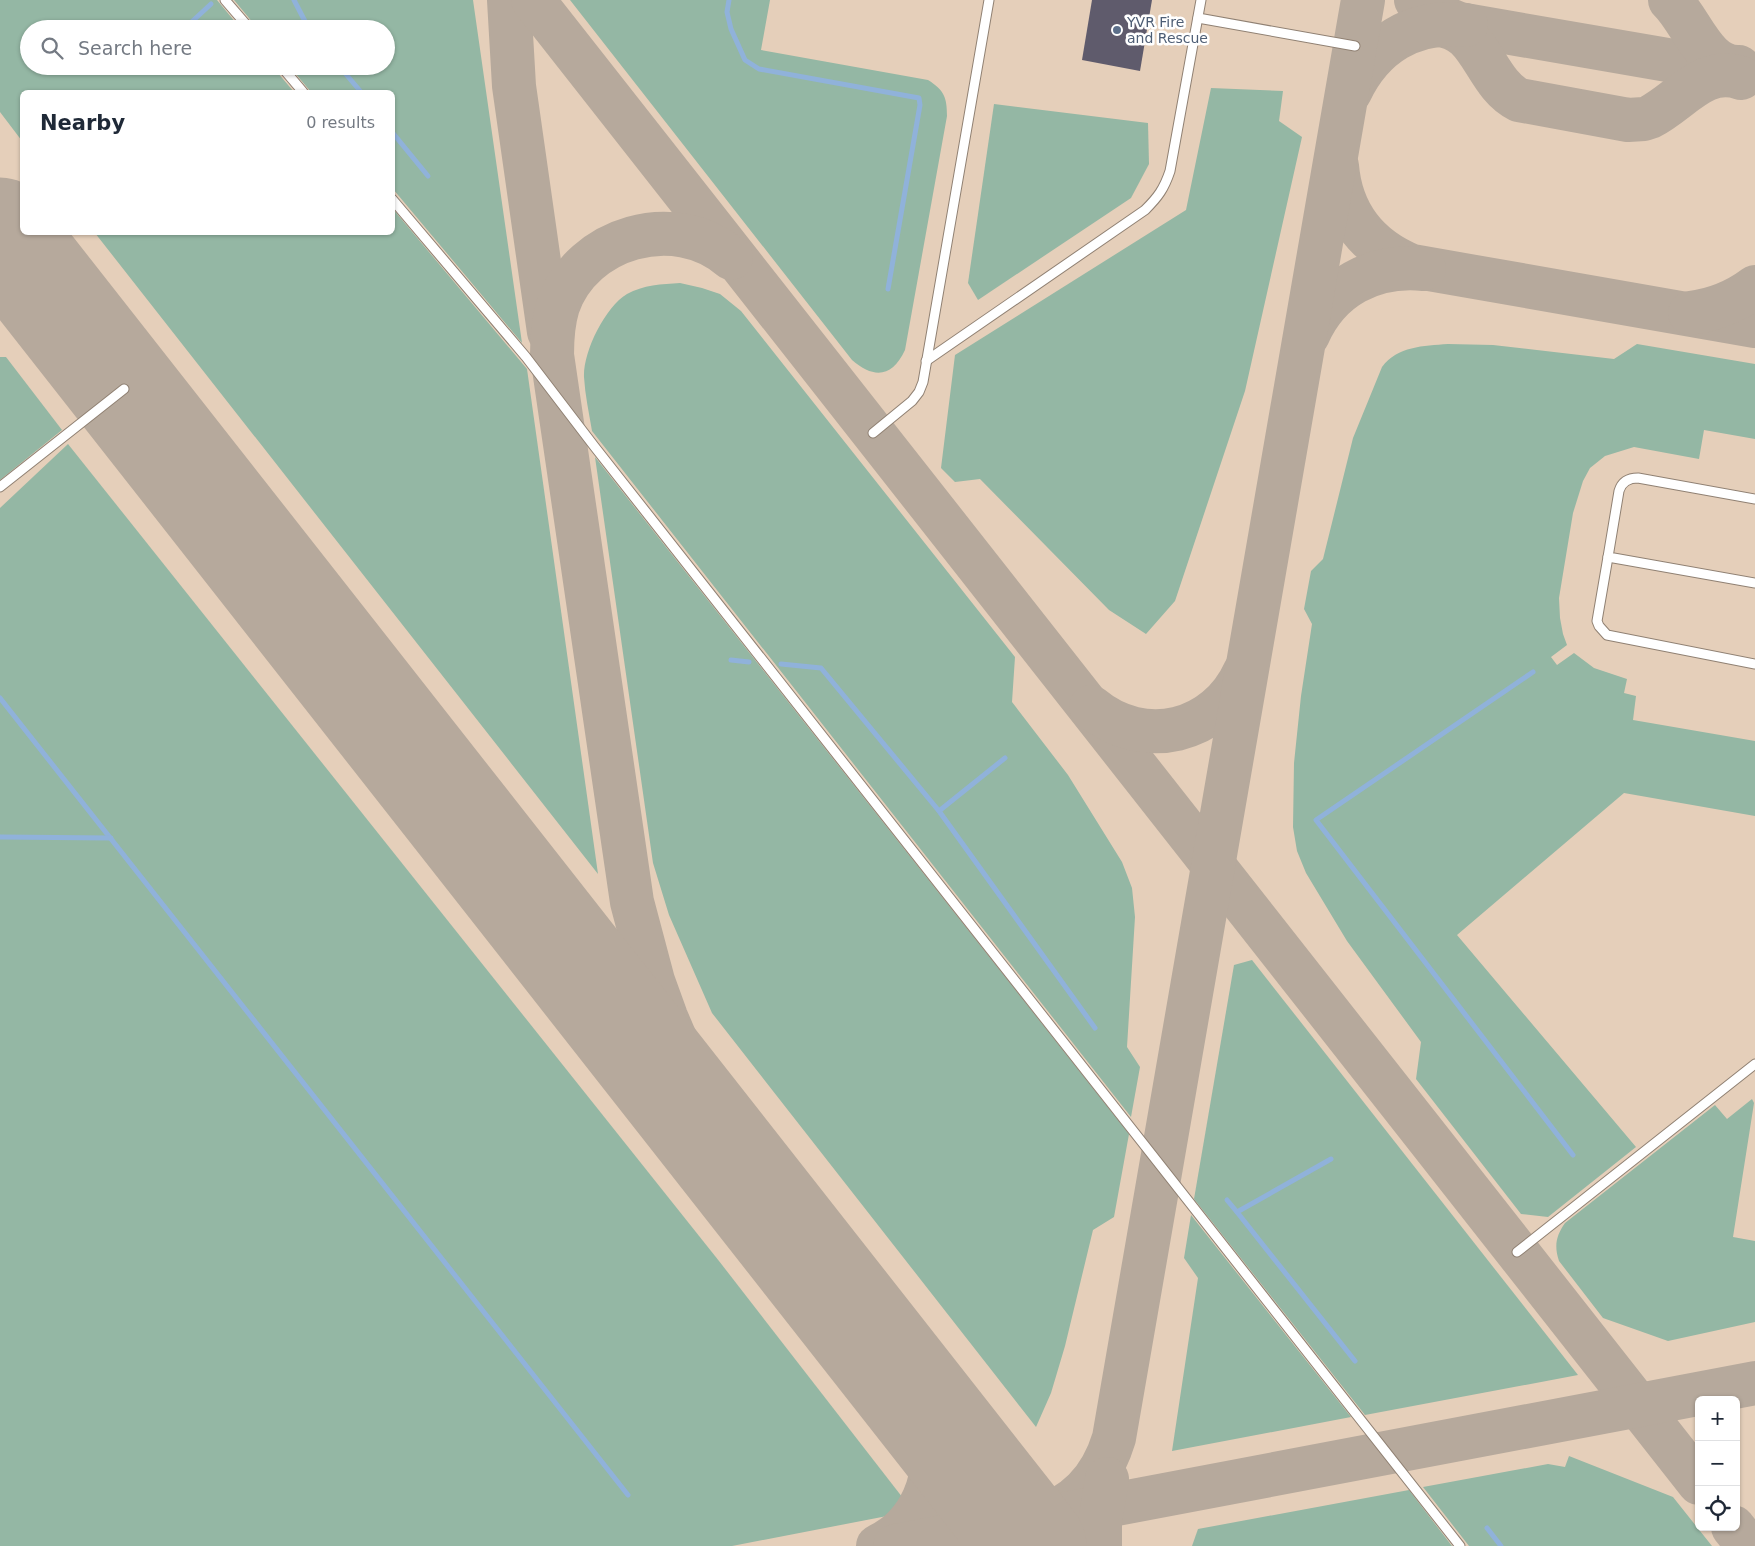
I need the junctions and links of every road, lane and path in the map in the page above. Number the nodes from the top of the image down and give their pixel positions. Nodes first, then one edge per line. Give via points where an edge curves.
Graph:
1 (225, 0) edge
2 (989, 0) edge
3 (1201, 0) edge
4 (1198, 18) junction
5 (242, 20) edge
6 (1355, 46) dead end
7 (289, 75) edge
8 (301, 90) edge
9 (395, 202) edge
10 (926, 361) junction
11 (124, 390) dead end
12 (873, 433) dead end
13 (0, 487) edge
14 (1755, 499) edge
15 (1608, 557) junction
16 (1755, 583) edge
17 (1755, 664) edge
18 (1755, 1064) edge
19 (1517, 1252) dead end
20 (1460, 1546) edge

1 - 5 lane
2 - 10 lane
3 - 4 lane
4 - 6 lane
4 - 10 lane via 1170,171 1156,200
7 - 8 lane
9 - 20 lane via 526,357
10 - 12 lane via 920,392
11 - 13 lane
14 - 15 lane via 1629,479 1619,491
15 - 16 lane
15 - 17 lane via 1597,621 1607,635
18 - 19 lane

